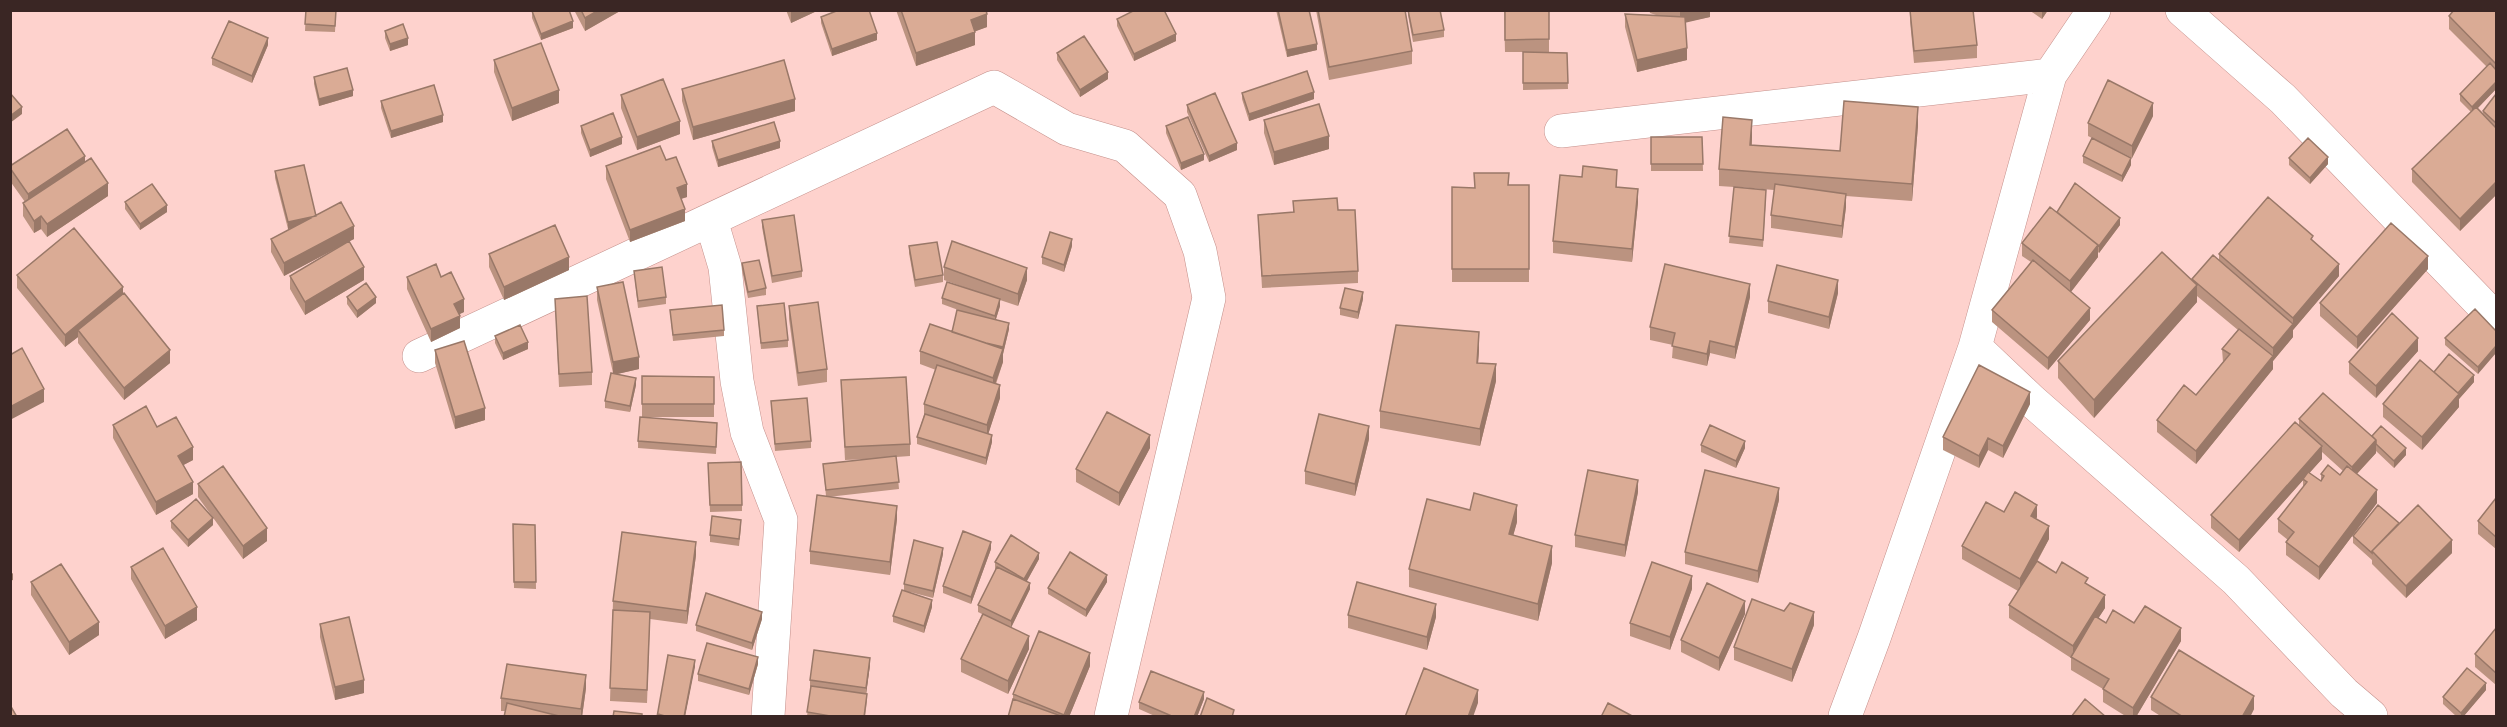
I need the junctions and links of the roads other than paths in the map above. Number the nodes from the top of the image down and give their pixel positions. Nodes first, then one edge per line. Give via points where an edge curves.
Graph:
1 (2094, 10) edge
2 (2182, 10) edge
3 (2050, 75) junction
4 (1561, 131) dead end
5 (711, 220) junction
6 (2496, 319) edge
7 (1975, 348) junction
8 (419, 356) dead end
9 (768, 717) edge
10 (1111, 717) edge
11 (1845, 717) edge
12 (2371, 717) edge

1 - 3 street
2 - 6 street via 2283,99
3 - 4 street
3 - 7 street
5 - 8 street
5 - 9 street via 725,267 737,381 747,432 781,520
5 - 10 street via 994,87 1067,129 1125,146 1180,195 1200,251 1209,298
7 - 11 street
7 - 12 street via 2236,580

